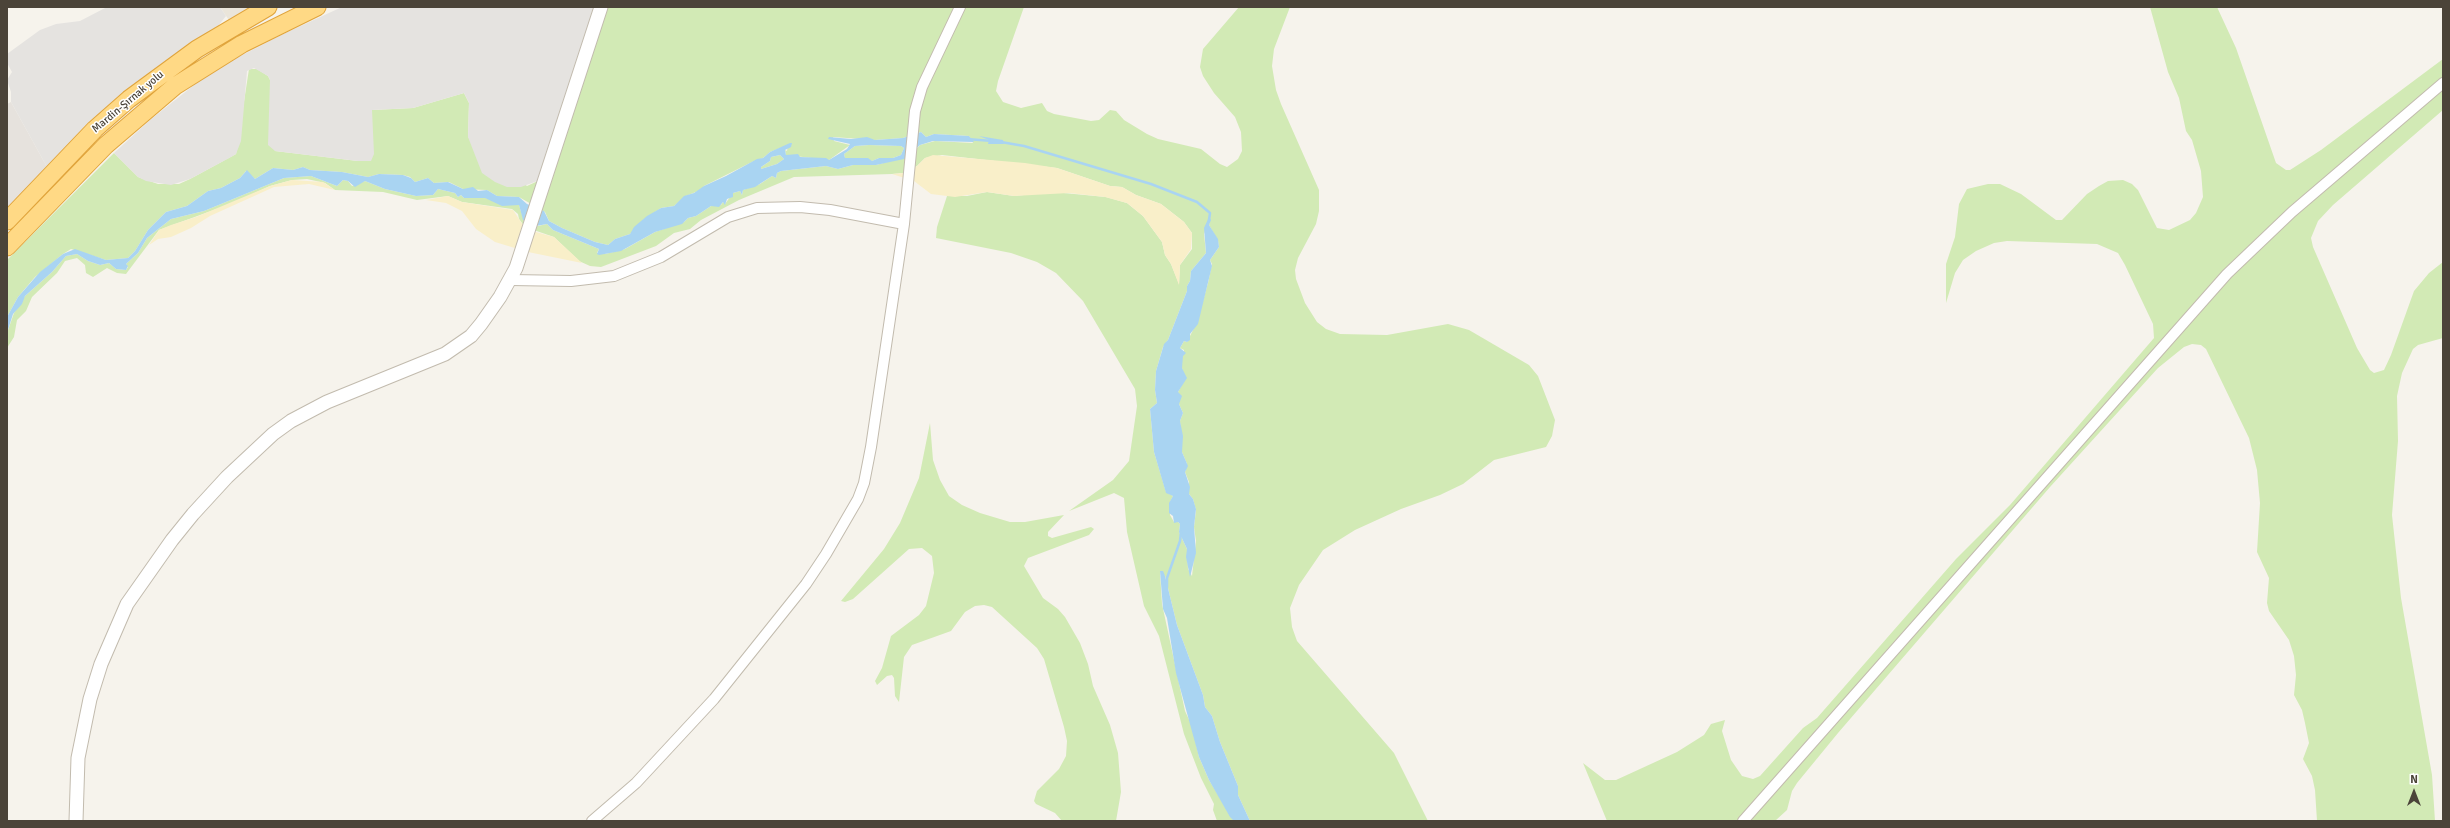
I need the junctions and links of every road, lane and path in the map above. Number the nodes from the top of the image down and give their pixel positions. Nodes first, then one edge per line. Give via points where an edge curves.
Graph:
1 (267, 7) edge
2 (317, 7) edge
3 (601, 7) edge
4 (960, 7) edge
5 (2443, 83) edge
6 (7, 221) edge
7 (904, 224) junction
8 (7, 247) edge
9 (513, 274) junction
10 (76, 821) edge
11 (592, 821) edge
12 (1743, 821) edge

1 - 6 highway, Mardin-Şırnak yolu via 197,49 129,99 95,129
2 - 8 highway via 242,44 176,86 106,145
3 - 9 street
4 - 7 street via 922,87 914,124
5 - 12 street via 2292,212 2217,285
7 - 9 street via 830,210 792,206 757,208 728,217 661,257 614,276 571,281
7 - 11 street via 871,446 864,483 858,499 806,584 714,699 636,783
9 - 10 street via 482,324 456,348 308,411 273,434 227,477 172,540 127,604 101,664 90,698 78,758

